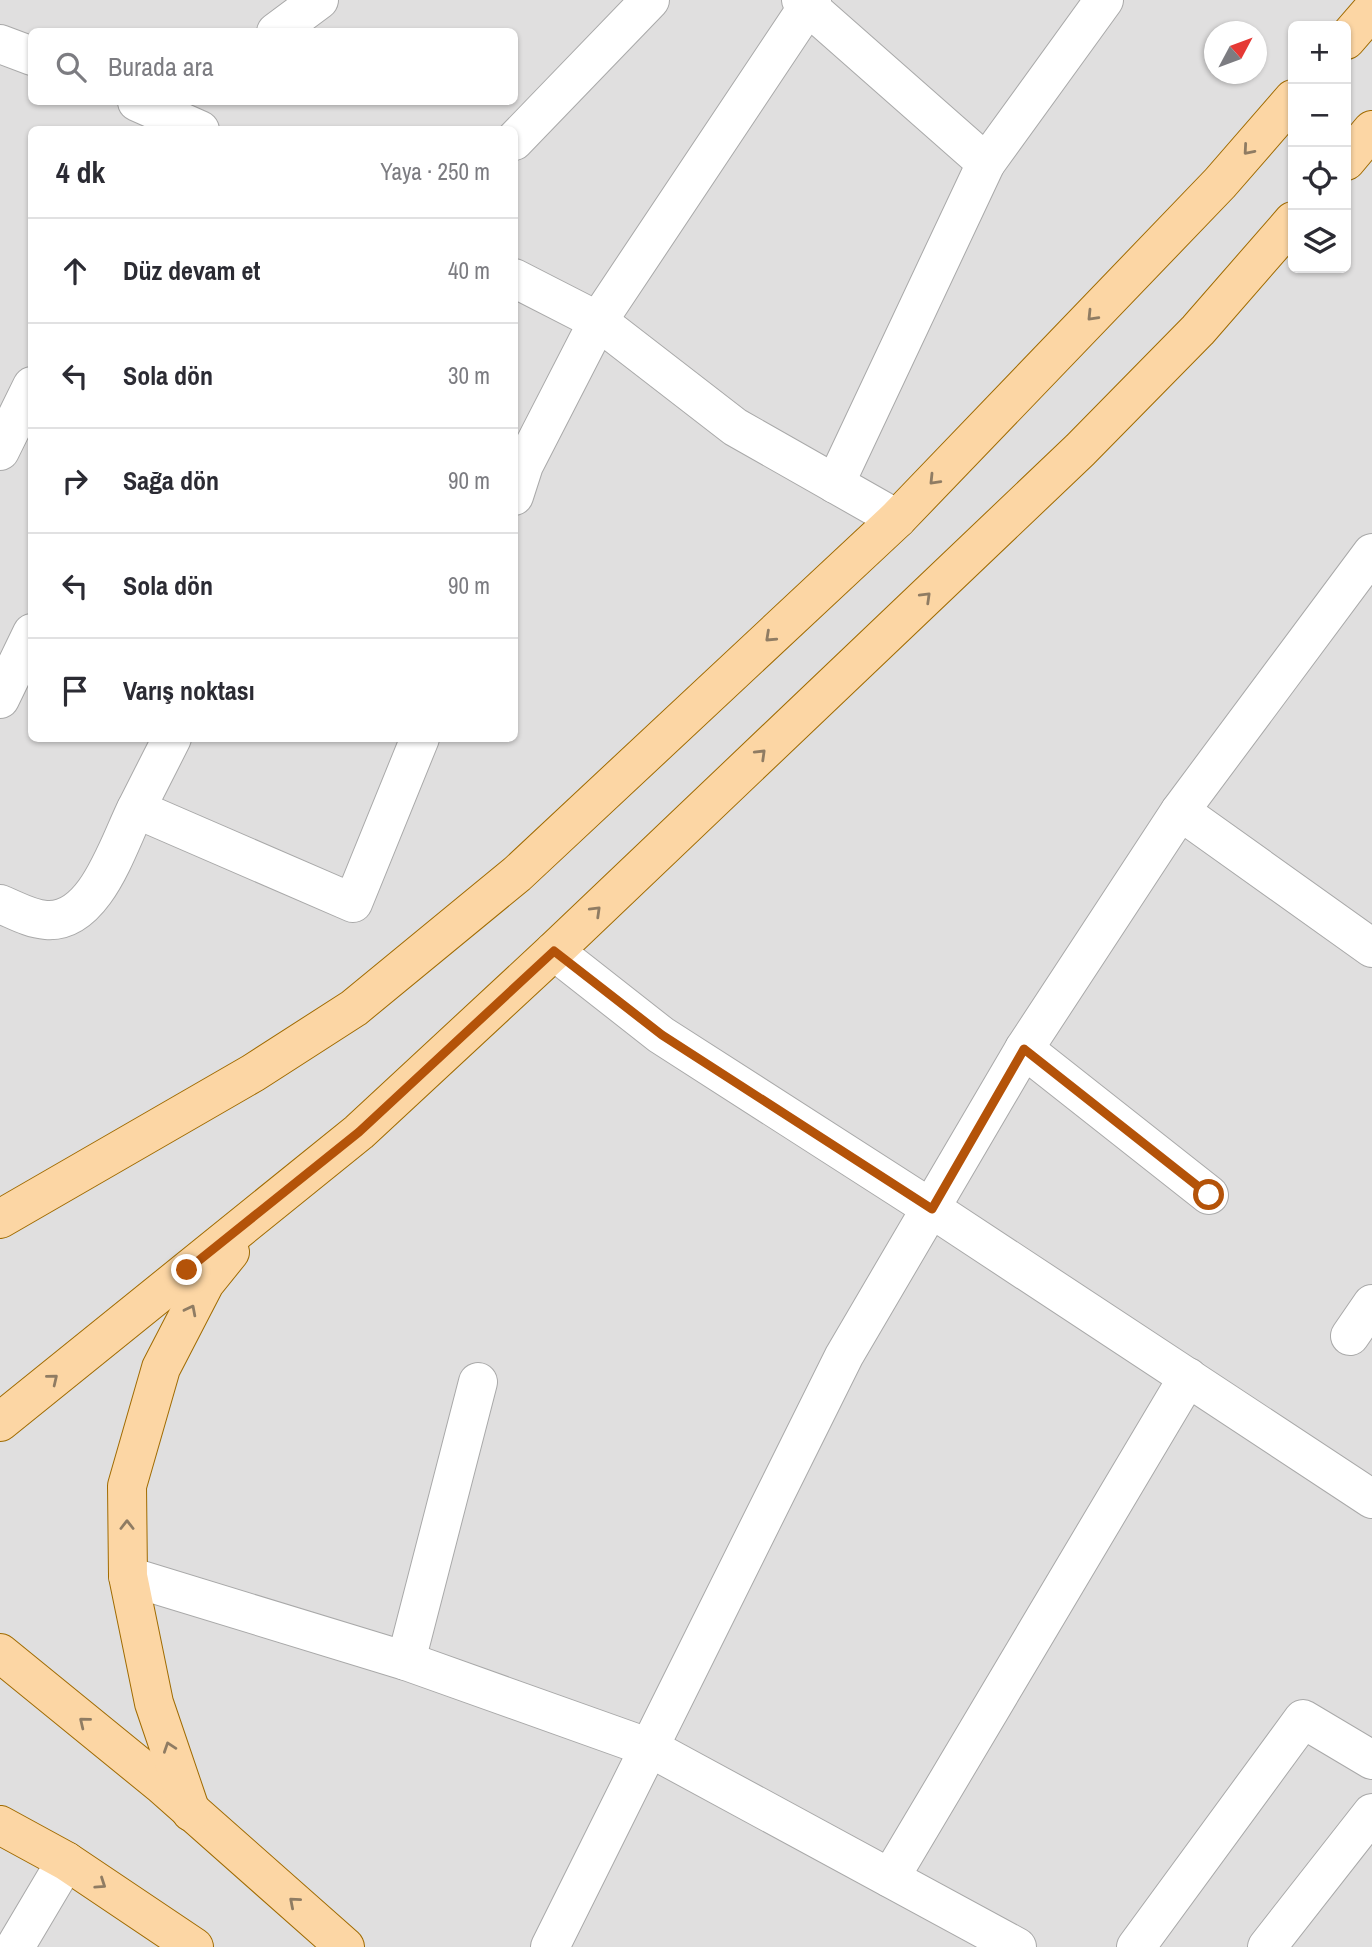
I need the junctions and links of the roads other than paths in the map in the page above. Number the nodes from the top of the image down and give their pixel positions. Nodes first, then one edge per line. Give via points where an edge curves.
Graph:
1 (319, 0) edge
2 (650, 0) edge
3 (1104, 0) edge
4 (808, 2) edge
5 (1372, 10) edge
6 (281, 28) edge
7 (1351, 34) edge
8 (0, 44) edge
9 (28, 54) edge
10 (1288, 105) edge
11 (161, 106) edge
12 (194, 126) edge
13 (1372, 130) edge
14 (518, 137) edge
15 (1351, 155) edge
16 (986, 163) junction
17 (1288, 227) edge
18 (518, 280) edge
19 (598, 321) junction
20 (28, 394) edge
21 (0, 451) edge
22 (518, 474) edge
23 (835, 484) junction
24 (897, 519) junction
25 (1372, 553) edge
26 (1360, 593) edge
27 (28, 641) edge
28 (0, 699) edge
29 (170, 742) edge
30 (417, 742) edge
31 (136, 809) junction
32 (1180, 811) junction
33 (0, 904) edge
34 (1372, 948) edge
35 (554, 951) junction
36 (1024, 1049) junction
37 (1209, 1195) dead end
38 (270, 1204) junction
39 (932, 1209) junction
40 (0, 1219) edge
41 (1372, 1304) edge
42 (1350, 1336) dead end
43 (1188, 1377) junction
44 (478, 1382) dead end
45 (0, 1422) edge
46 (1372, 1499) edge
47 (128, 1576) junction
48 (0, 1653) edge
49 (406, 1661) junction
50 (650, 1748) junction
51 (1372, 1760) edge
52 (191, 1812) junction
53 (1372, 1812) edge
54 (0, 1825) edge
55 (66, 1861) junction
56 (890, 1878) junction
57 (15, 1947) edge
58 (194, 1947) edge
59 (345, 1947) edge
60 (550, 1947) edge
61 (1017, 1947) edge
62 (1136, 1947) edge
63 (1267, 1947) edge

1 - 6 street
2 - 14 street
3 - 16 street
4 - 16 street
4 - 19 street
5 - 7 main road
8 - 9 street
10 -> 24 main road via 1220,183
11 - 12 street
13 - 15 main road
16 - 23 street
35 -> 17 main road via 1080,450 1198,330
18 - 19 street
19 - 22 street
19 - 23 street via 735,428
20 - 21 street
23 - 24 street
24 -> 40 main road via 517,874 354,1008 253,1073
25 - 26 street
26 - 32 street
27 - 28 street
29 - 31 street
30 - 31 street via 354,903
31 - 33 street via 94,895 77,913 50,920
32 - 34 street
32 - 36 street
35 - 38 main road via 359,1132
35 - 39 street via 662,1035
36 - 37 street
36 - 39 street
45 -> 38 main road
47 -> 38 main road via 127,1486 161,1368 205,1283
39 - 43 street
39 - 50 street via 844,1356
41 - 42 street
43 - 46 street
43 - 56 street
44 - 49 street
47 - 49 street
52 -> 47 main road via 154,1703
52 -> 48 main road
49 - 50 street
50 - 56 street
50 - 60 street
51 - 62 street via 1303,1719
59 -> 52 main road
53 - 63 street
54 - 55 main road
55 - 57 street
55 -> 58 main road
56 - 61 street

